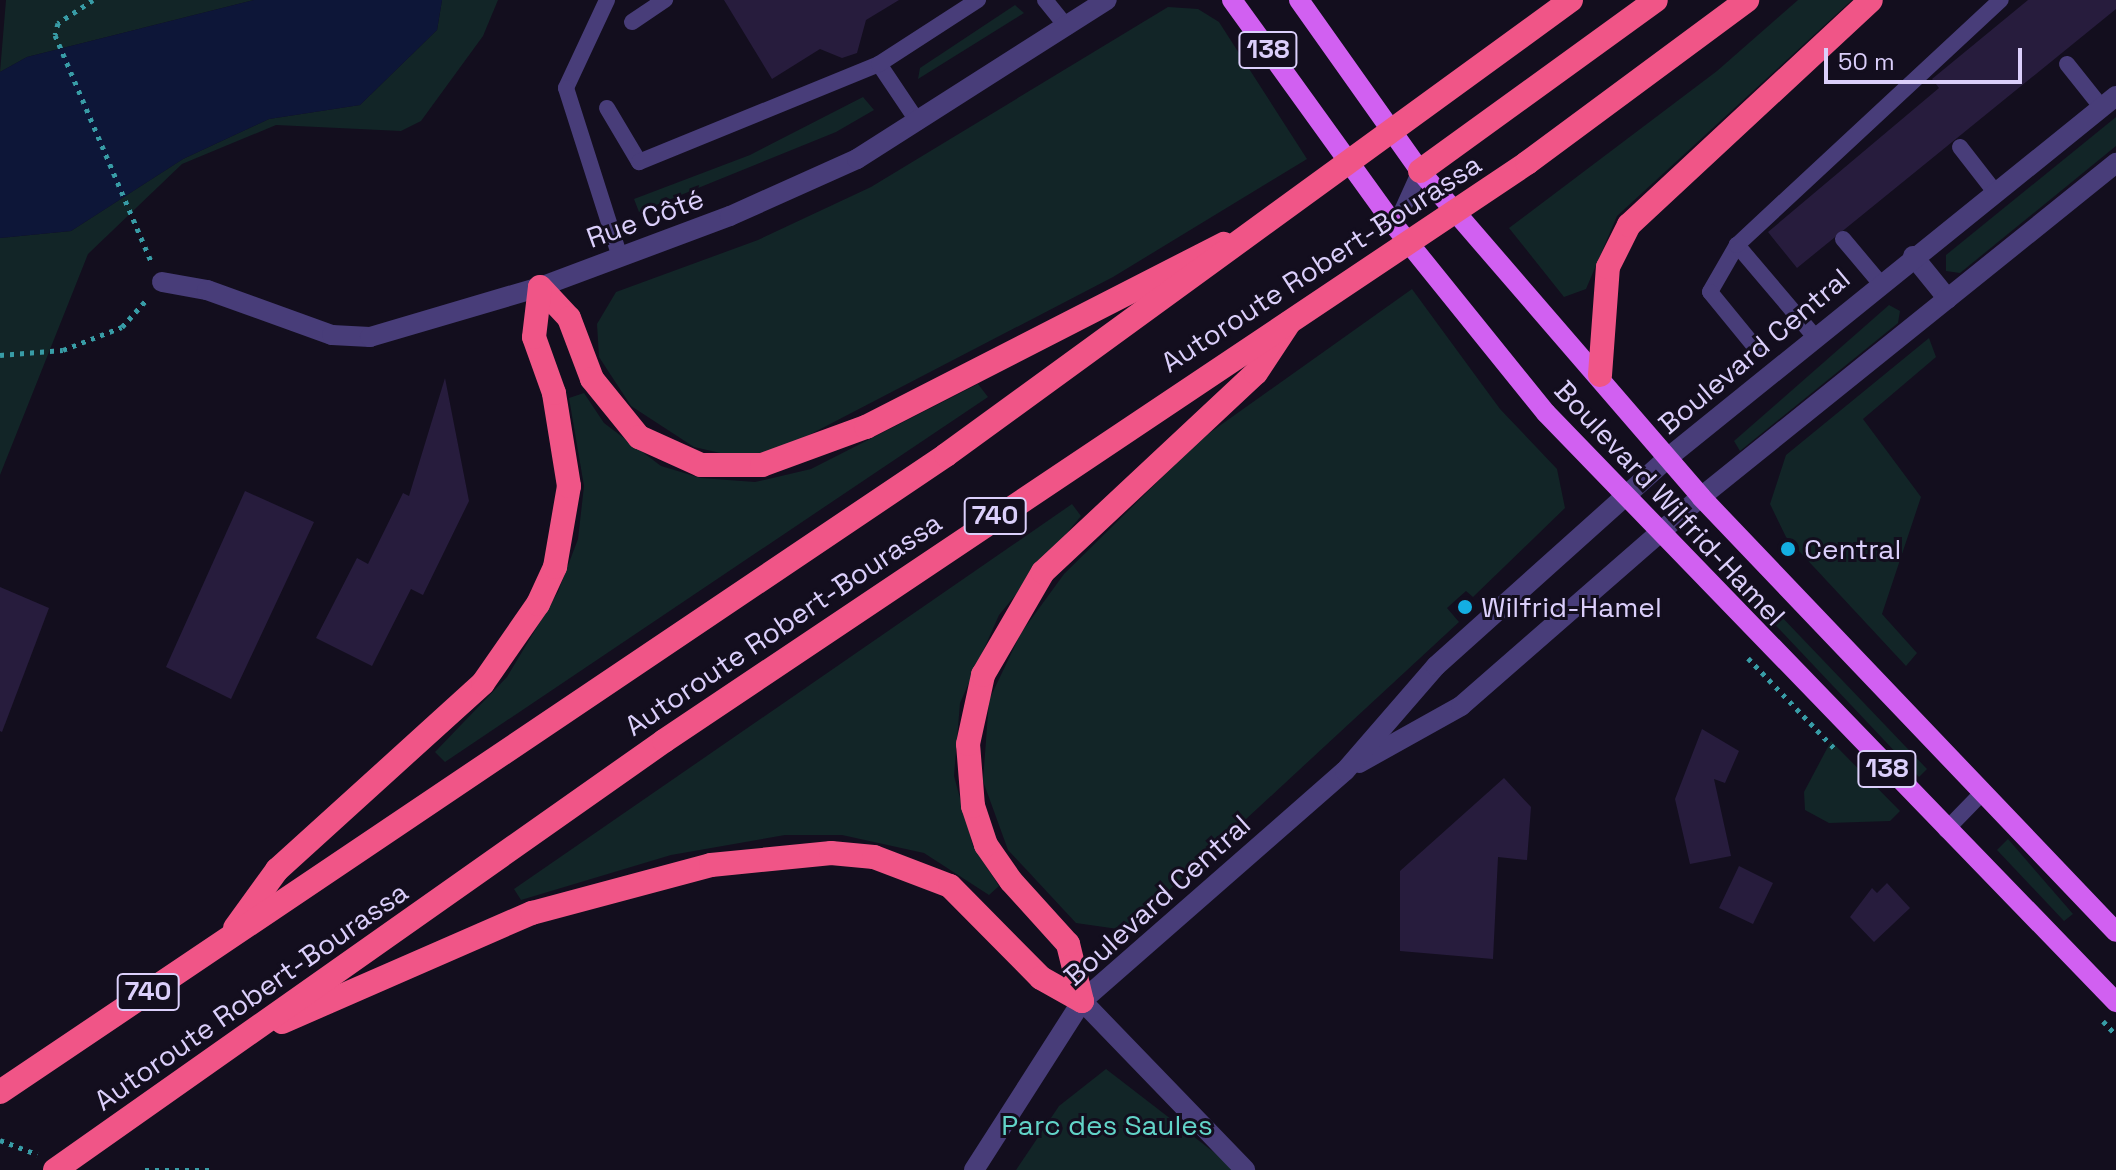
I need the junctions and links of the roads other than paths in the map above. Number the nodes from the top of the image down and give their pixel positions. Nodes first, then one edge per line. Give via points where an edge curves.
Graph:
1 (607, 0) edge
2 (665, 0) edge
3 (978, 0) edge
4 (1045, 0) edge
5 (1107, 0) edge
6 (1232, 0) edge
7 (1299, 0) edge
8 (1571, 0) edge
9 (1656, 0) edge
10 (1747, 0) edge
11 (1871, 0) edge
12 (2001, 0) edge
13 (632, 22) dead end
14 (1067, 27) junction
15 (879, 64) junction
16 (2067, 64) dead end
17 (2109, 102) edge
18 (607, 108) dead end
19 (918, 122) junction
20 (1960, 147) dead end
21 (2116, 163) edge
22 (1420, 171) junction
23 (1995, 192) junction
24 (1286, 214) junction
25 (1395, 226) junction
26 (1843, 239) dead end
27 (1737, 245) junction
28 (1913, 256) junction
29 (620, 257) junction
30 (162, 282) road end
31 (1880, 283) junction
32 (540, 287) junction
33 (1948, 299) junction
34 (1297, 312) junction
35 (1815, 337) junction
36 (1755, 347) dead end
37 (1600, 375) junction
38 (1670, 456) junction
39 (1620, 497) junction
40 (1701, 497) junction
41 (1657, 535) junction
42 (1345, 771) junction
43 (1982, 793) junction
44 (1946, 830) junction
45 (2116, 932) edge
46 (226, 941) junction
47 (1082, 1001) junction
48 (2116, 1002) edge
49 (246, 1036) junction
50 (0, 1092) edge
51 (55, 1170) edge
52 (974, 1170) edge
53 (1245, 1170) edge

1 - 29 lane via 566,88
2 - 13 lane
3 - 15 lane
4 - 14 lane
5 - 14 street, Rue Côté
6 - 25 main road, Boulevard Wilfrid-Hamel / 138
7 - 22 main road, Boulevard Wilfrid-Hamel / 138
8 - 24 highway, Autoroute Robert-Bourassa / 740
9 - 22 highway
10 - 34 highway, Autoroute Robert-Bourassa / 740 via 1527,163
11 - 37 highway via 1629,225 1608,267
12 - 27 lane
14 - 19 street, Rue Côté
15 - 18 lane via 639,162
15 - 19 lane
16 - 17 lane
17 - 23 street, Boulevard Central
19 - 29 street, Rue Côté via 788,192
20 - 23 lane
21 - 33 street, Boulevard Central
22 - 25 lane
22 - 37 main road, Boulevard Wilfrid-Hamel / 138
23 - 28 street, Boulevard Central
24 - 32 highway via 866,427 762,465 701,465 639,437 592,379 569,318
24 - 46 highway, Autoroute Robert-Bourassa / 740 via 609,687
25 - 39 main road, Boulevard Wilfrid-Hamel / 138
26 - 31 lane
27 - 35 lane
27 - 36 lane via 1710,292
28 - 31 street, Boulevard Central
28 - 33 street
29 - 32 street, Rue Côté
30 - 32 street, Rue Côté via 207,290 332,335 370,337
31 - 35 street, Boulevard Central
32 - 46 highway via 534,337 554,393 569,486 555,567 538,604 483,683 277,870
33 - 40 street, Boulevard Central
34 - 47 highway via 1256,373 1043,572 983,675 968,744 973,806 1002,869 1068,944
34 - 49 highway, Autoroute Robert-Bourassa / 740 via 664,741
35 - 38 street, Boulevard Central
37 - 38 main road, Boulevard Wilfrid-Hamel / 138
38 - 39 street, Boulevard Central
38 - 40 main road, Boulevard Wilfrid-Hamel / 138
39 - 41 main road, Boulevard Wilfrid-Hamel / 138
39 - 42 street, Boulevard Central via 1436,666
40 - 41 street, Boulevard Central
40 - 43 main road, Boulevard Wilfrid-Hamel / 138
41 - 42 street, Boulevard Central via 1461,706
41 - 44 main road, Boulevard Wilfrid-Hamel / 138
42 - 47 street, Boulevard Central
43 - 44 lane
43 - 45 main road, Boulevard Wilfrid-Hamel / 138
44 - 48 main road, Boulevard Wilfrid-Hamel / 138
46 - 50 highway, Autoroute Robert-Bourassa / 740
47 - 49 highway via 1041,978 950,886 874,857 786,854 711,865 532,913
47 - 52 street, Boulevard Central
47 - 53 street
49 - 51 highway, Autoroute Robert-Bourassa / 740

